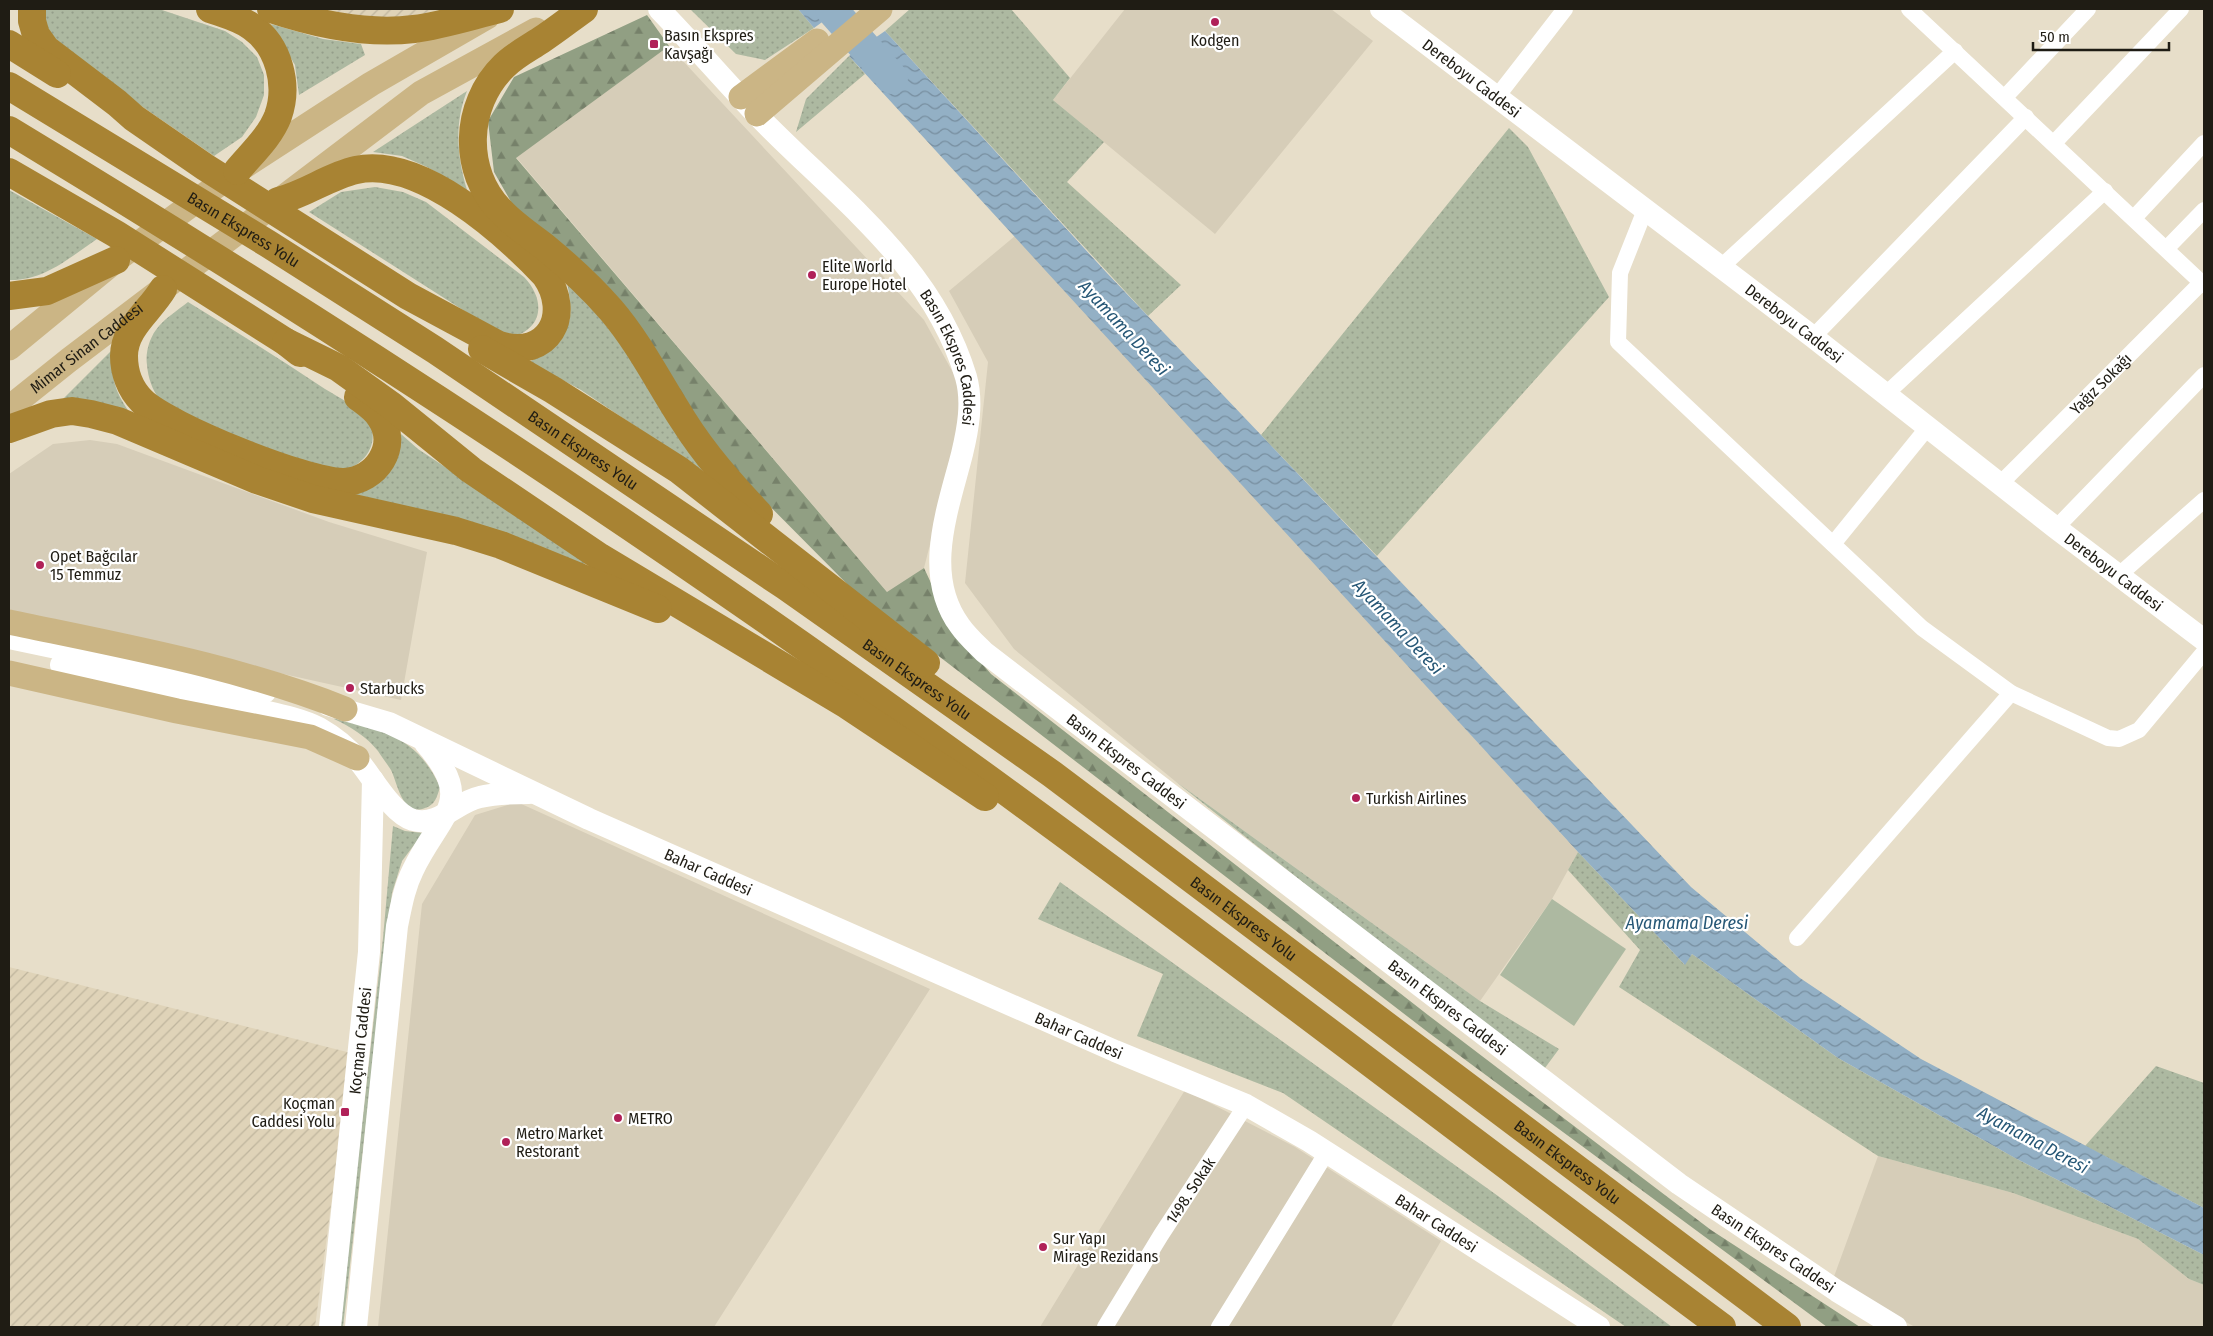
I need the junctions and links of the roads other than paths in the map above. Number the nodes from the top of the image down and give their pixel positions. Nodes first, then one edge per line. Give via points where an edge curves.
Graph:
1 (32, 9) edge
2 (210, 9) edge
3 (271, 9) edge
4 (501, 9) edge
5 (584, 9) edge
6 (659, 9) edge
7 (858, 9) edge
8 (880, 9) edge
9 (1565, 9) edge
10 (1909, 9) edge
11 (2088, 9) edge
12 (2180, 9) edge
13 (1394, 13) edge
14 (9, 44) edge
15 (1955, 51) junction
16 (780, 80) junction
17 (9, 86) edge
18 (2004, 97) junction
19 (1496, 98) junction
20 (749, 106) junction
21 (2026, 117) junction
22 (134, 118) junction
23 (9, 130) edge
24 (2054, 143) junction
25 (2204, 143) edge
26 (237, 171) junction
27 (9, 172) edge
28 (2106, 191) junction
29 (278, 201) junction
30 (1645, 210) junction
31 (2204, 210) edge
32 (2134, 218) junction
33 (2167, 248) junction
34 (116, 260) junction
35 (1721, 267) junction
36 (2203, 283) edge
37 (163, 289) junction
38 (9, 296) edge
39 (408, 296) junction
40 (1813, 337) junction
41 (286, 342) junction
42 (9, 348) edge
43 (2204, 375) edge
44 (1886, 394) junction
45 (9, 408) edge
46 (1928, 427) junction
47 (9, 429) edge
48 (2000, 484) junction
49 (2204, 500) edge
50 (2056, 528) junction
51 (1833, 544) junction
52 (2119, 575) junction
53 (826, 586) junction
54 (9, 622) edge
55 (9, 638) edge
56 (2204, 640) edge
57 (748, 648) junction
58 (2204, 652) edge
59 (9, 653) edge
60 (9, 673) edge
61 (2011, 693) junction
62 (345, 709) junction
63 (424, 742) junction
64 (357, 758) junction
65 (1052, 774) junction
66 (373, 780) junction
67 (532, 792) junction
68 (446, 814) junction
69 (1074, 841) junction
70 (1797, 938) dead end
71 (1246, 1106) junction
72 (1327, 1152) junction
73 (330, 1327) edge
74 (356, 1327) edge
75 (1105, 1327) edge
76 (1219, 1327) edge
77 (1599, 1327) edge
78 (1722, 1327) edge
79 (1787, 1327) edge
80 (1896, 1327) edge

1 - 22 highway via 36,35 46,49
2 - 26 highway via 252,27 278,58 282,83 278,116 268,134
3 - 4 highway via 332,26 382,31 413,29
4 - 26 main road via 371,84
5 - 29 main road, Mimar Sinan Caddesi via 539,28 421,93
5 - 53 highway via 504,66 487,87 473,128 472,147 478,177 486,193 503,213 554,255 610,309 646,357 682,420 720,473
6 - 20 main road, Basın Ekspres Caddesi
7 - 16 main road
8 - 16 main road
9 - 19 street
10 - 15 street
11 - 18 street
12 - 24 street
13 - 19 main road, Dereboyu Caddesi
14 - 22 highway via 111,108
15 - 18 street
15 - 35 street
16 - 20 main road
17 - 65 highway, Basın Ekspress Yolu via 270,245 507,398 785,586
18 - 21 street
19 - 30 main road, Dereboyu Caddesi
20 - 80 main road, Basın Ekspres Caddesi via 875,229 919,281 945,327 966,377 969,403 968,428 941,535 942,584 960,626 984,652 1679,1184
21 - 24 street
21 - 40 street
22 - 39 highway
23 - 69 highway via 307,315 608,513 886,705
24 - 28 street
25 - 32 street
26 - 34 main road
27 - 41 highway via 116,234
28 - 32 street
28 - 44 street
29 - 37 main road, Mimar Sinan Caddesi
29 - 39 highway via 357,170 388,170 423,180 473,212 532,262 553,286 558,315 552,330 542,340 530,347 517,349 499,345
30 - 35 main road, Dereboyu Caddesi
30 - 51 street via 1620,273 1618,342
31 - 33 street
32 - 33 street
33 - 36 street
34 - 38 highway via 47,291
34 - 42 main road
35 - 40 main road, Dereboyu Caddesi
36 - 48 street, Yağız Sokağı
37 - 41 highway via 132,329 124,356 130,384 150,408 193,431 307,475 344,482 360,480 374,472 383,459 387,442 381,418
37 - 45 main road, Mimar Sinan Caddesi
39 - 53 highway via 457,334 679,470
40 - 44 main road, Dereboyu Caddesi
41 - 57 highway via 338,368 392,406 471,470 600,557
43 - 50 street
44 - 46 main road, Dereboyu Caddesi
46 - 48 main road, Dereboyu Caddesi
46 - 51 street
47 - 57 highway via 51,414 72,411 118,422 257,480 314,499 456,531 501,545
48 - 50 main road, Dereboyu Caddesi
49 - 52 street
50 - 52 main road, Dereboyu Caddesi
51 - 61 street via 1922,628
52 - 56 main road, Dereboyu Caddesi
53 - 65 highway via 1003,718 1023,736
54 - 62 main road via 232,670
55 - 62 main road
57 - 69 highway via 847,705 1026,822
58 - 61 street via 2139,730 2119,738 2108,738
59 - 64 main road via 193,693 294,719 318,728
60 - 64 main road via 310,738
61 - 70 street
62 - 63 main road via 389,723
63 - 67 main road, Bahar Caddesi
63 - 68 main road via 442,762 450,780 452,793
64 - 66 main road
65 - 79 highway, Basın Ekspress Yolu
66 - 68 main road via 404,815 413,820 435,820
66 - 73 main road, Koçman Caddesi via 370,952
67 - 68 main road via 478,797
67 - 71 main road, Bahar Caddesi
68 - 74 main road, Koçman Caddesi via 413,870 397,926
69 - 78 highway
71 - 72 main road, Bahar Caddesi
71 - 75 street, 1498. Sokak
72 - 76 street
72 - 77 main road, Bahar Caddesi

